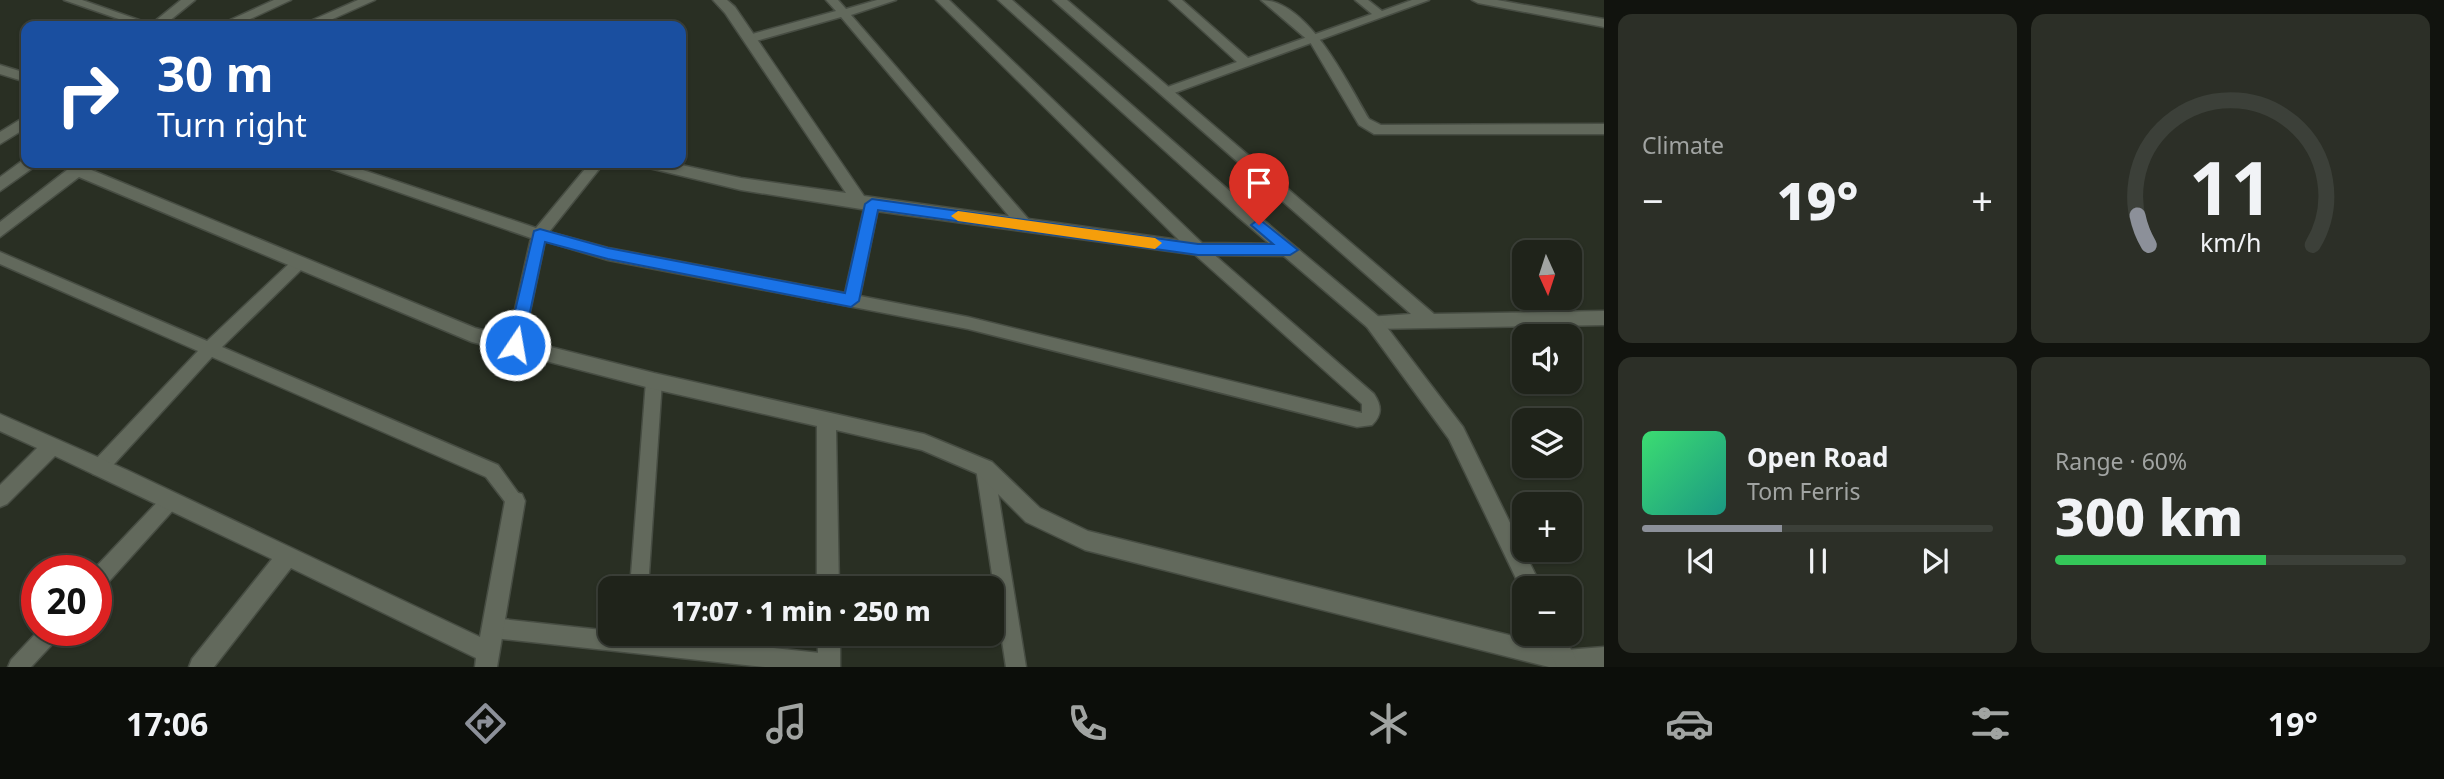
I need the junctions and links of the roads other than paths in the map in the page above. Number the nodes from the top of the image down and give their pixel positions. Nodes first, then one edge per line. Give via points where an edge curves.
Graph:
1 (70, 0) edge
2 (189, 0) edge
3 (284, 0) edge
4 (369, 0) edge
5 (719, 0) edge
6 (832, 0) edge
7 (890, 0) edge
8 (942, 0) edge
9 (1004, 0) edge
10 (1059, 0) edge
11 (1175, 0) edge
12 (1267, 0) edge
13 (1361, 0) edge
14 (1423, 0) edge
15 (1478, 0) edge
16 (1534, 0) edge
17 (844, 14) junction
18 (1553, 14) junction
19 (1381, 15) junction
20 (137, 21) edge
21 (160, 21) edge
22 (238, 21) edge
23 (318, 21) edge
24 (1604, 23) edge
25 (749, 38) junction
26 (1315, 39) junction
27 (1246, 63) junction
28 (0, 69) edge
29 (21, 76) edge
30 (1166, 92) junction
31 (21, 124) edge
32 (1604, 129) edge
33 (0, 139) edge
34 (22, 168) edge
35 (79, 168) edge
36 (86, 168) edge
37 (342, 168) edge
38 (593, 168) edge
39 (672, 168) edge
40 (0, 185) edge
41 (866, 203) junction
42 (1025, 225) junction
43 (0, 231) edge
44 (540, 234) junction
45 (1198, 249) junction
46 (1290, 250) junction
47 (0, 258) edge
48 (298, 264) junction
49 (851, 301) junction
50 (1604, 318) edge
51 (1430, 321) junction
52 (1373, 322) junction
53 (515, 345) junction
54 (210, 348) junction
55 (654, 381) junction
56 (826, 420) junction
57 (0, 422) edge
58 (52, 446) junction
59 (99, 468) junction
60 (985, 468) junction
61 (0, 498) edge
62 (514, 500) joint
63 (170, 501) junction
64 (287, 557) junction
65 (112, 564) edge
66 (640, 576) edge
67 (828, 576) edge
68 (1525, 576) edge
69 (493, 628) junction
70 (598, 635) edge
71 (37, 646) edge
72 (692, 646) edge
73 (829, 646) edge
74 (1558, 646) edge
75 (1604, 657) edge
76 (488, 660) edge
77 (1567, 663) edge
78 (829, 665) edge
79 (18, 667) edge
80 (200, 667) edge
81 (1016, 667) edge

1 - 20 lane
2 - 21 street
3 - 22 street
4 - 23 street
5 - 25 street
6 - 17 lane
7 - 17 lane
8 - 45 street
9 - 46 street
10 - 30 street
11 - 27 lane
12 - 26 street
13 - 19 lane
14 - 19 lane
15 - 18 lane
16 - 18 lane
17 - 25 lane
17 - 42 lane
18 - 24 lane
19 - 26 lane
25 - 41 street
26 - 27 lane
26 - 32 street via 1364,122 1379,130
27 - 30 lane
28 - 29 street
30 - 51 street
31 - 33 street
34 - 40 street
35 - 43 street
36 - 48 street
37 - 44 lane
38 - 44 lane
39 - 41 street
41 - 42 street
41 - 49 lane
42 - 45 street
44 - 49 lane via 608,254
44 - 53 lane
45 - 46 street
45 - 49 lane via 1368,400 1372,405 1366,420 968,323
46 - 52 street
47 - 54 lane
48 - 53 street via 472,335
48 - 54 lane
50 - 51 street
51 - 52 street
52 - 68 street via 1456,433
53 - 55 street
54 - 59 lane
54 - 62 lane via 492,471
55 - 56 street
55 - 66 lane
56 - 60 street via 924,442
56 - 67 street
57 - 58 street
58 - 59 street
58 - 61 street
59 - 63 street
60 - 77 street via 1033,515 1085,540
60 - 81 lane
62 - 69 street
63 - 64 street
63 - 65 lane
64 - 76 street
64 - 80 street
69 - 70 lane
69 - 76 street
71 - 79 lane
72 - 78 lane
73 - 78 street
74 - 77 street
75 - 77 lane

